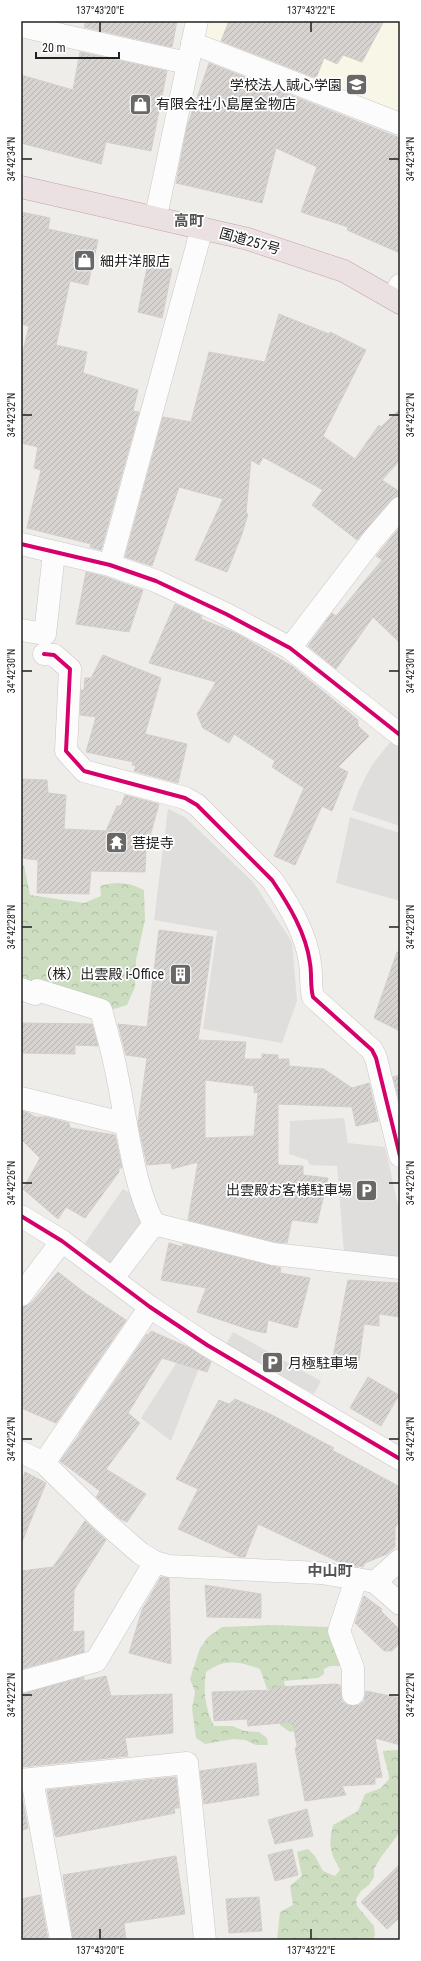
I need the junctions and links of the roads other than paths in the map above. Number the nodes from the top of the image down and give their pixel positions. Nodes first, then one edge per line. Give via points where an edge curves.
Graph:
1 (196, 21) edge
2 (21, 26) edge
3 (190, 53) junction
4 (400, 124) edge
5 (21, 187) edge
6 (156, 216) junction
7 (202, 228) junction
8 (398, 295) edge
9 (400, 508) edge
10 (21, 544) edge
11 (54, 553) junction
12 (110, 566) junction
13 (21, 630) edge
14 (290, 648) junction
15 (44, 654) dead end
16 (400, 735) edge
17 (21, 989) edge
18 (21, 1098) edge
19 (126, 1124) junction
20 (400, 1156) edge
21 (21, 1216) edge
22 (154, 1224) junction
23 (62, 1241) junction
24 (400, 1268) edge
25 (112, 1278) junction
26 (21, 1294) edge
27 (150, 1306) junction
28 (21, 1452) edge
29 (400, 1459) edge
30 (44, 1463) junction
31 (400, 1560) edge
32 (155, 1562) junction
33 (366, 1580) junction
34 (400, 1604) edge
35 (21, 1682) edge
36 (353, 1694) dead end
37 (26, 1780) edge
38 (61, 1940) edge
39 (205, 1940) edge

1 - 3 street
2 - 3 street
3 - 4 street
3 - 6 street
5 - 6 highway, 国道257号
6 - 7 highway, 国道257号
7 - 8 highway, 国道257号 via 248,239 320,262
7 - 12 street
9 - 14 street
10 - 11 street
11 - 12 street
11 - 13 street via 45,634
12 - 14 street via 156,581
14 - 16 street
15 - 20 street via 54,655 70,669 66,751 84,770 185,798 197,805 272,880 295,918 305,941 313,997 372,1050 376,1058
17 - 19 street via 35,994 37,990 102,1010
18 - 19 street
19 - 22 street via 145,1208
21 - 23 street
22 - 24 street via 274,1254
22 - 25 street
23 - 25 street
23 - 26 street
25 - 27 street
27 - 29 street via 207,1345
27 - 30 street
28 - 30 street
30 - 32 street via 105,1522 140,1553
31 - 33 street
32 - 33 street via 169,1566 321,1573
32 - 35 street via 96,1661
33 - 34 street
33 - 36 street via 339,1631 353,1668
37 - 38 street
37 - 39 street via 188,1763

